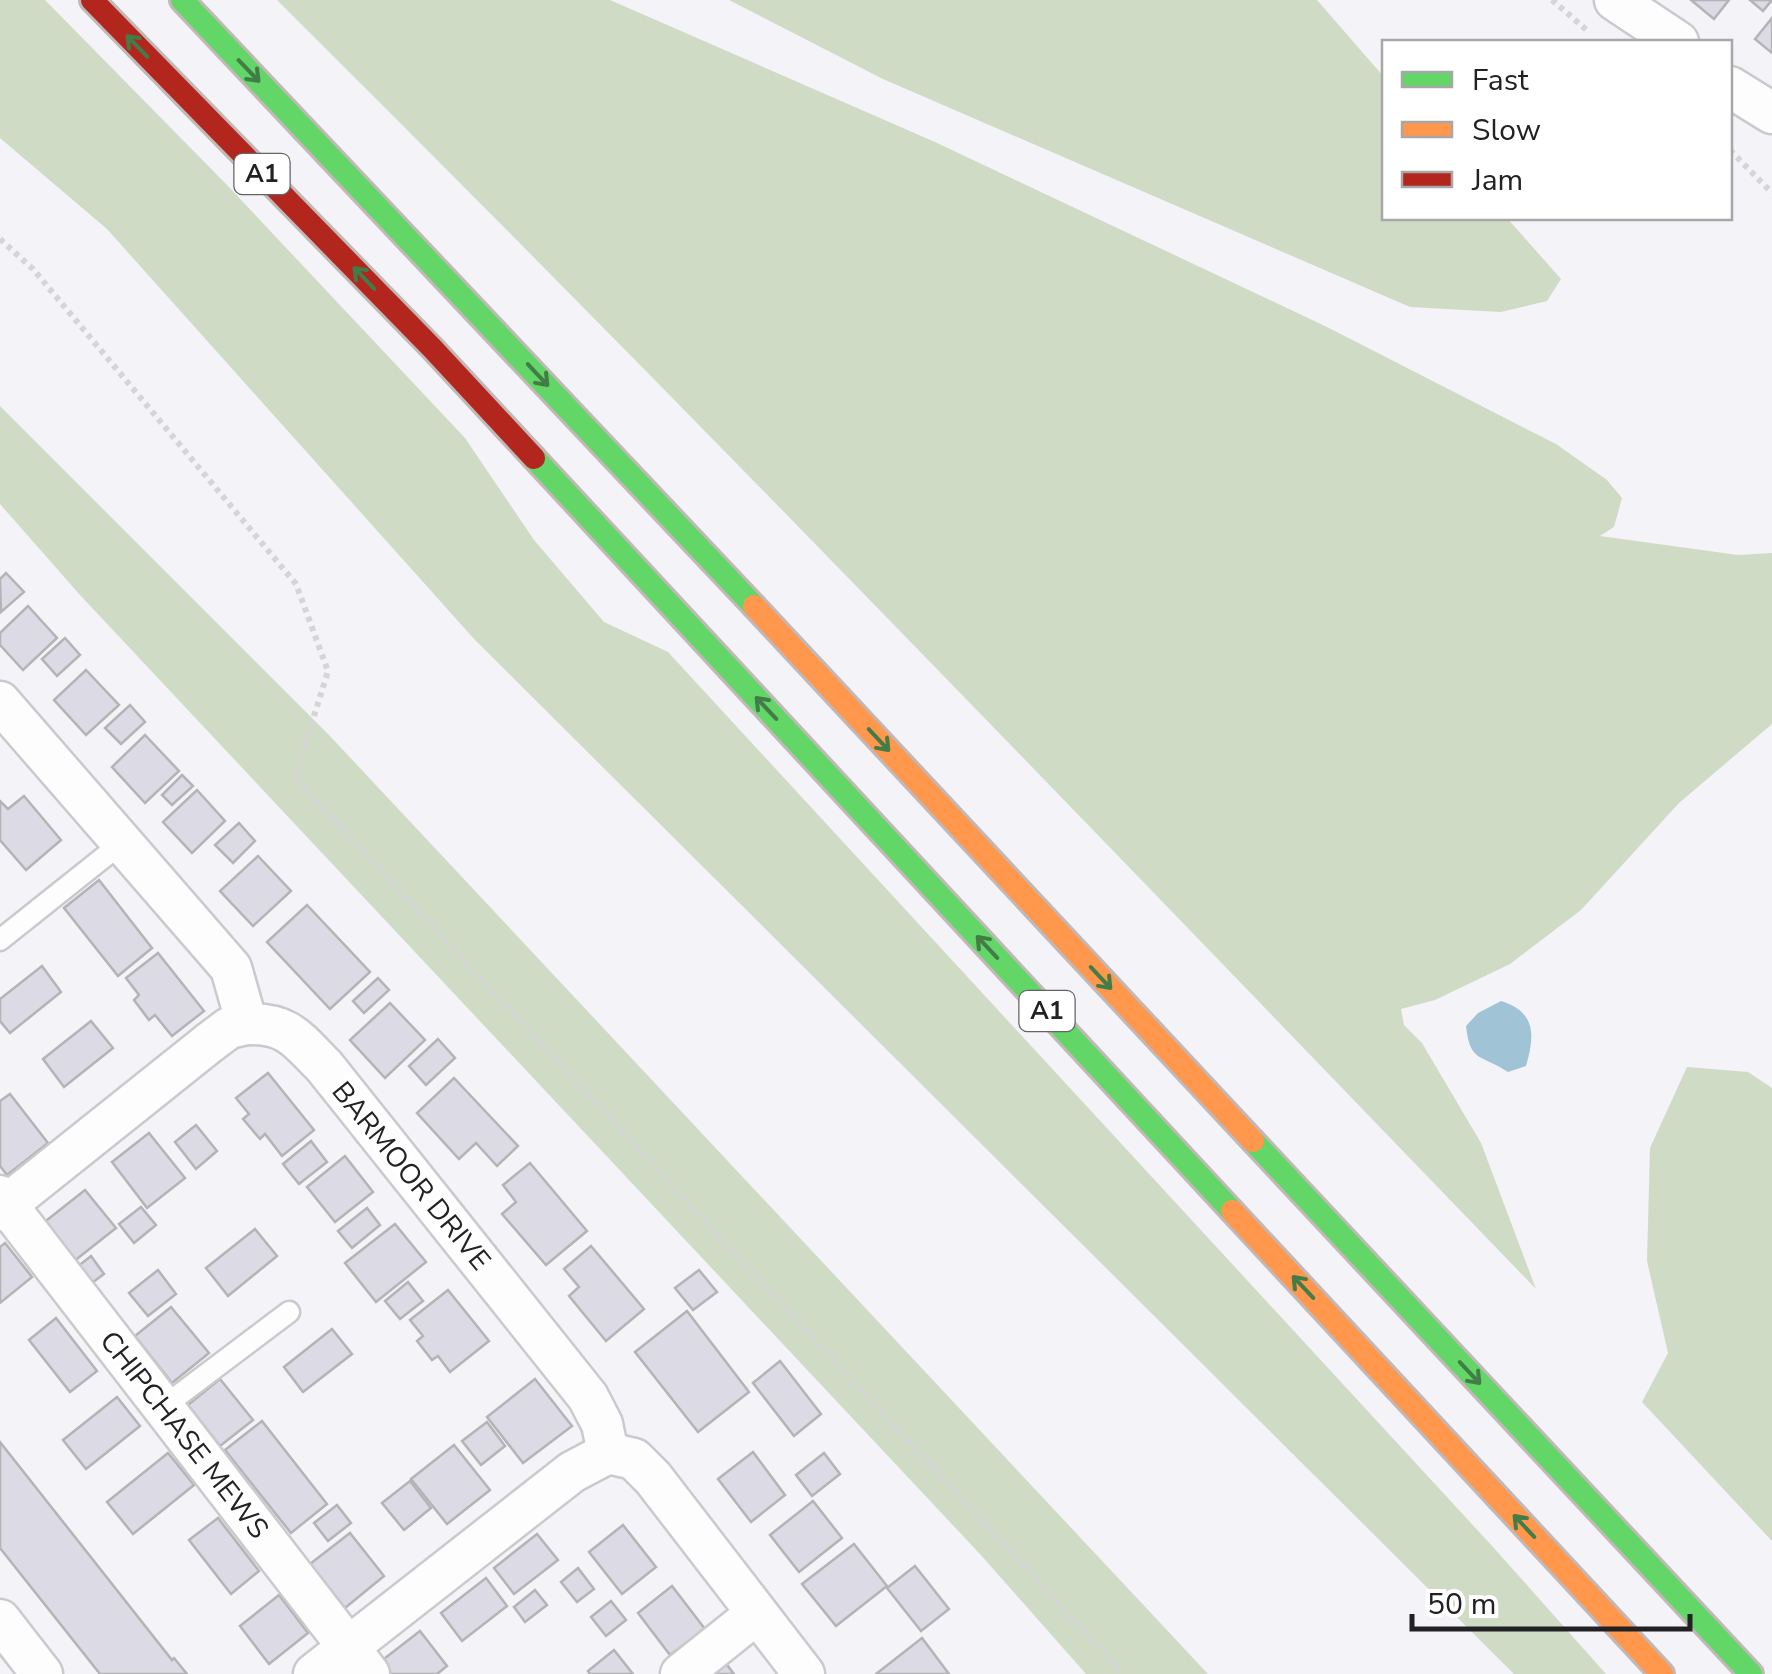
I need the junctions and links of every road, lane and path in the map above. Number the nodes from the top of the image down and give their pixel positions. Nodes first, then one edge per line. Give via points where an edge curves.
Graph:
1 (92, 0) edge
2 (182, 0) edge
3 (1552, 0) edge
4 (1616, 0) edge
5 (1594, 35) dead end
6 (1675, 40) edge
7 (1732, 88) edge
8 (1772, 113) edge
9 (1732, 152) edge
10 (1772, 193) edge
11 (0, 239) edge
12 (0, 702) edge
13 (123, 842) junction
14 (0, 940) edge
15 (247, 1024) junction
16 (2, 1203) edge
17 (289, 1312) dead end
18 (163, 1407) junction
19 (608, 1453) junction
20 (756, 1614) junction
21 (0, 1620) edge
22 (358, 1661) edge
23 (42, 1674) edge
24 (314, 1674) edge
25 (682, 1674) edge
26 (804, 1674) edge
27 (1124, 1674) edge
28 (1662, 1674) edge
29 (1751, 1674) edge

28 -> 1 highway, A1 via 432,348
2 -> 29 highway, A1
3 - 5 path
4 - 6 street
7 - 8 street
9 - 10 path
11 - 27 path via 33,269 296,584 328,671 294,778
12 - 13 street
13 - 14 lane
13 - 15 street via 232,968
15 - 16 street via 229,1028
15 - 19 street, BARMOOR DRIVE via 290,1032 324,1066 588,1397
16 - 18 street, CHIPCHASE MEWS
17 - 18 lane
18 - 22 street, CHIPCHASE MEWS
19 - 20 street via 634,1460 653,1478
19 - 22 street via 572,1472
20 - 25 street
20 - 26 street
21 - 23 street
22 - 24 street

